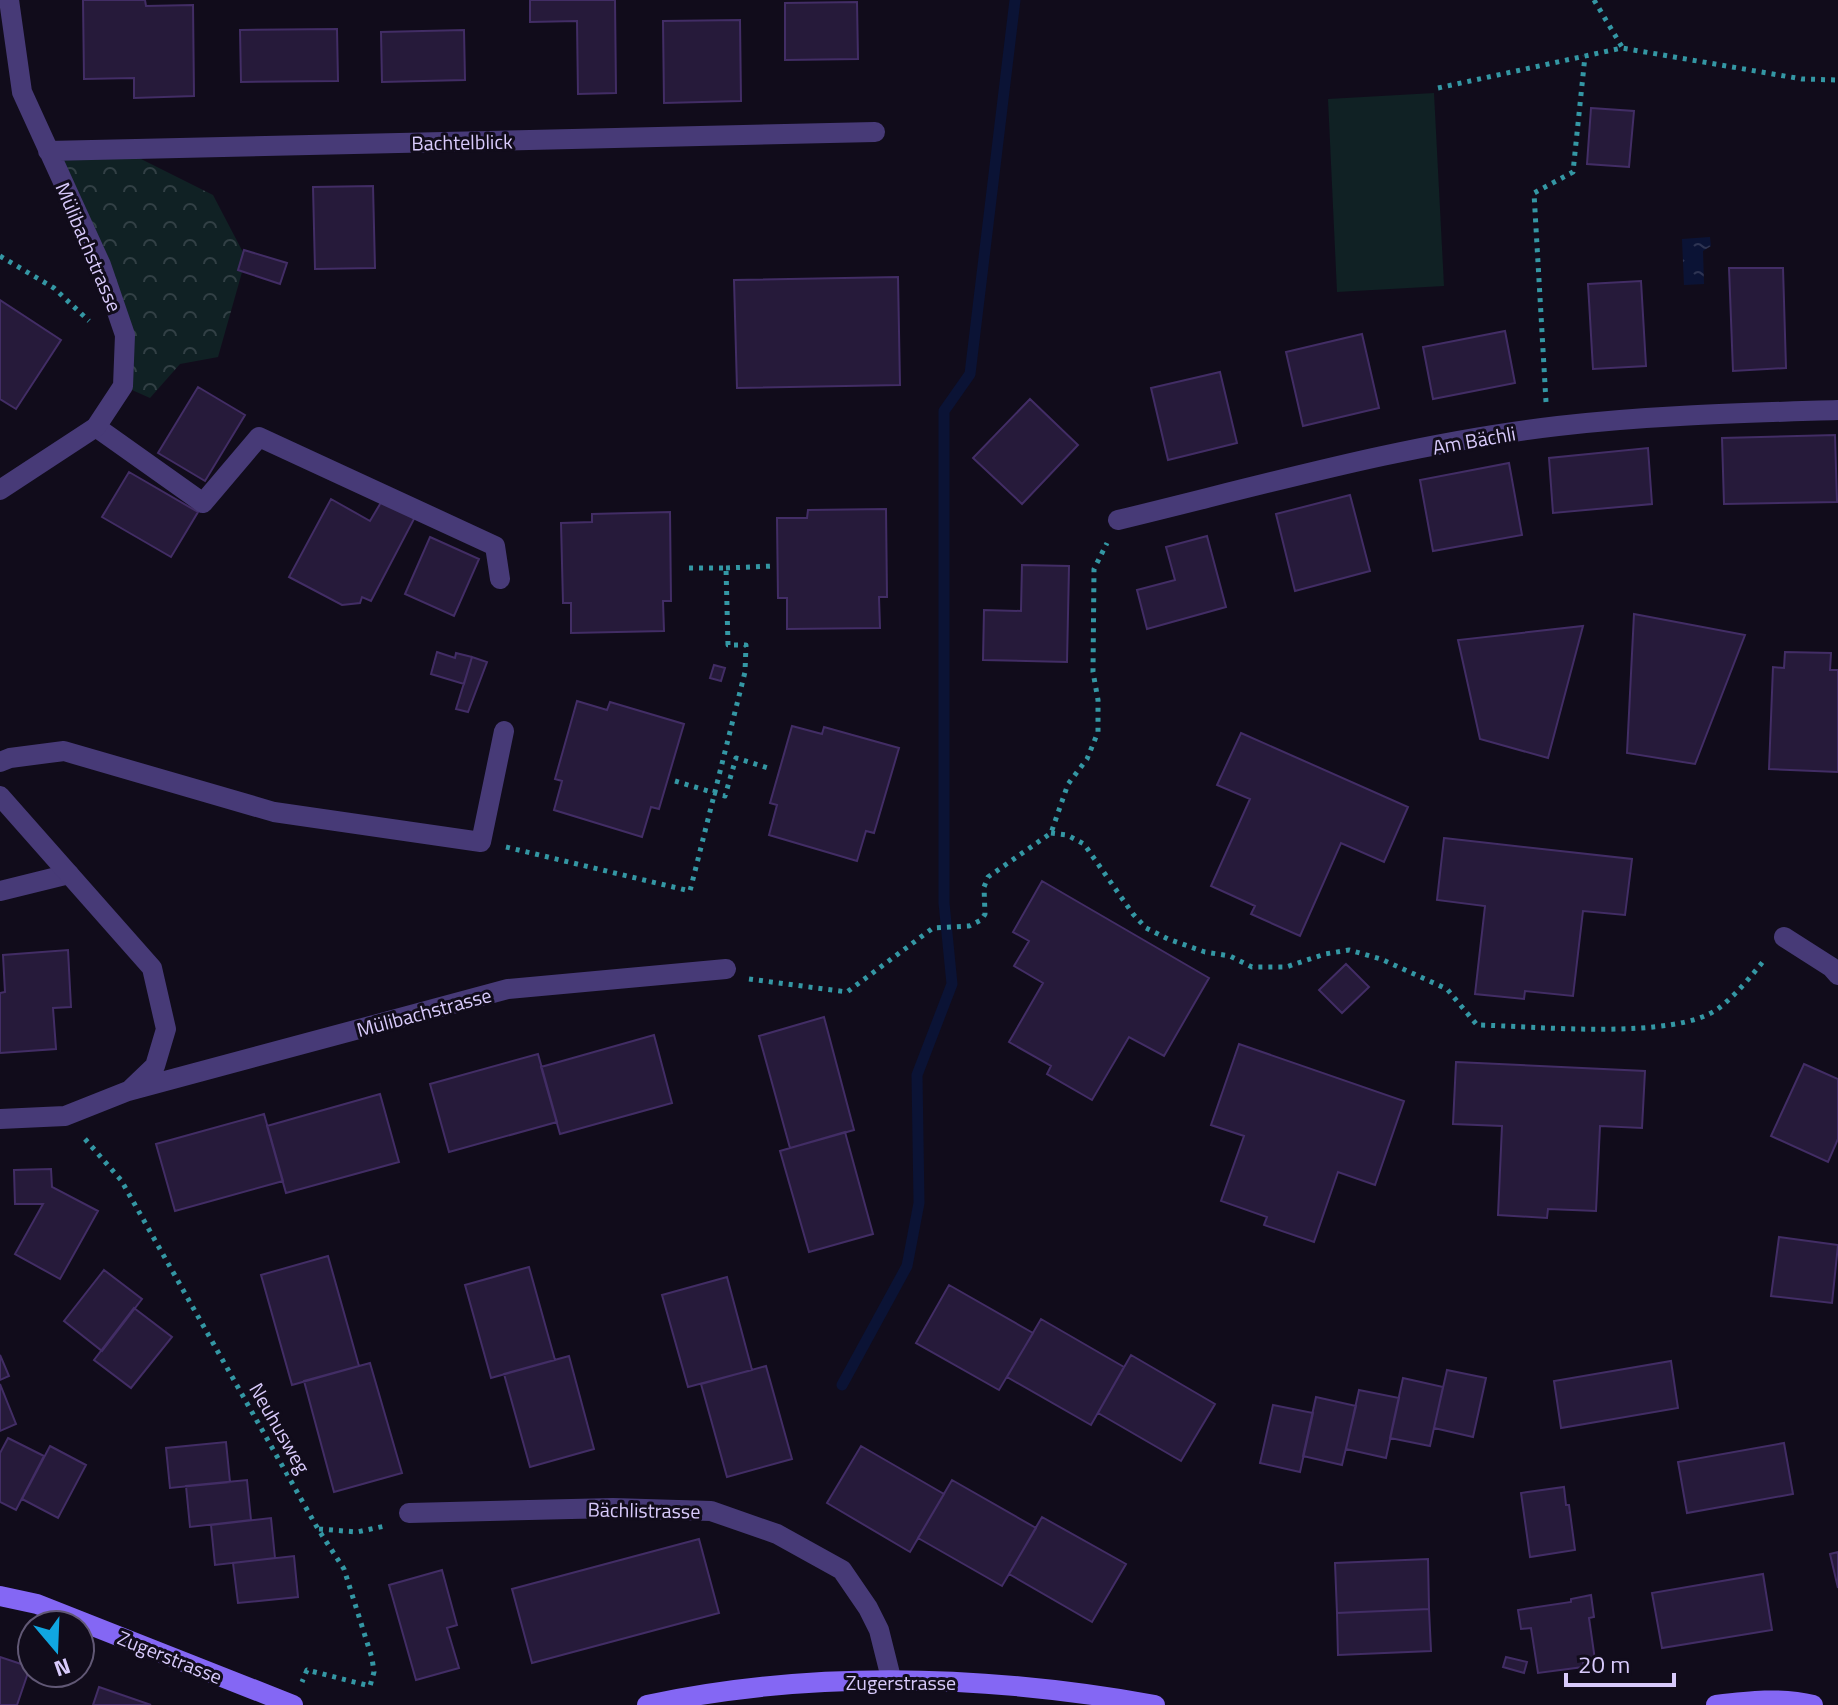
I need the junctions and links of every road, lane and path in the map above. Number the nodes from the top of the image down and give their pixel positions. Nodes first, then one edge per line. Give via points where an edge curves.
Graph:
1 (9, 0) edge
2 (1594, 0) edge
3 (1622, 48) junction
4 (1585, 56) junction
5 (1838, 80) edge
6 (1438, 88) dead end
7 (875, 132) dead end
8 (48, 151) junction
9 (0, 256) edge
10 (124, 356) junction
11 (1838, 410) edge
12 (96, 427) junction
13 (1548, 427) junction
14 (0, 490) edge
15 (1118, 520) joint
16 (774, 566) dead end
17 (689, 568) dead end
18 (726, 568) junction
19 (500, 579) dead end
20 (504, 731) dead end
21 (0, 762) edge
22 (771, 769) dead end
23 (675, 781) dead end
24 (714, 792) junction
25 (0, 796) edge
26 (1051, 833) junction
27 (481, 842) junction
28 (69, 874) junction
29 (0, 891) edge
30 (1784, 937) joint
31 (726, 969) joint
32 (1838, 975) edge
33 (128, 1091) junction
34 (65, 1116) junction
35 (0, 1119) edge
36 (409, 1513) joint
37 (318, 1529) junction
38 (0, 1596) edge
39 (891, 1678) junction
40 (293, 1705) edge
41 (647, 1705) edge
42 (1155, 1705) edge
43 (1716, 1705) edge
44 (1813, 1705) edge

1 - 8 street, Mülibachstrasse via 22,92
2 - 3 path
3 - 4 path
3 - 5 path via 1802,79
4 - 6 path
4 - 13 path via 1573,172 1534,193
7 - 8 street, Bachtelblick
8 - 10 street, Mülibachstrasse via 101,265 125,335
9 - 10 path via 54,288
10 - 12 street, Mülibachstrasse via 123,386
11 - 13 street, Am Bächli via 1656,416
12 - 14 street, Mülibachstrasse
12 - 19 street via 203,503 259,437 495,546
13 - 15 street, Am Bächli via 1394,453
15 - 26 path via 1094,569 1098,732 1068,784
16 - 18 path
17 - 18 path
18 - 24 path via 728,645 746,645 745,672
20 - 27 street
21 - 27 street via 64,751 274,812
22 - 24 path via 736,758 725,796
23 - 24 path
24 - 27 path via 690,891
25 - 28 street, Mülibachstrasse
26 - 30 path via 1084,844 1133,914 1168,939 1252,967 1286,967 1349,950 1447,989 1477,1025 1632,1028 1685,1023 1718,1009
26 - 31 path via 988,877 981,920 933,928 847,992 745,978
28 - 29 street
28 - 33 street, Mülibachstrasse via 152,968 166,1029 155,1066
30 - 32 street
31 - 33 street, Mülibachstrasse via 508,989
33 - 34 street, Mülibachstrasse
34 - 35 street, Mülibachstrasse
34 - 37 path, Neuhusweg via 121,1180
36 - 37 path via 357,1532
36 - 39 street, Bächlistrasse via 711,1511 777,1534 842,1570 879,1630
37 - 40 path, Neuhusweg via 344,1569 374,1672 370,1686 307,1670
38 - 40 main road, Zugerstrasse via 37,1604
39 - 41 main road, Zugerstrasse via 737,1689
39 - 42 main road, Zugerstrasse via 1094,1694
43 - 44 main road

